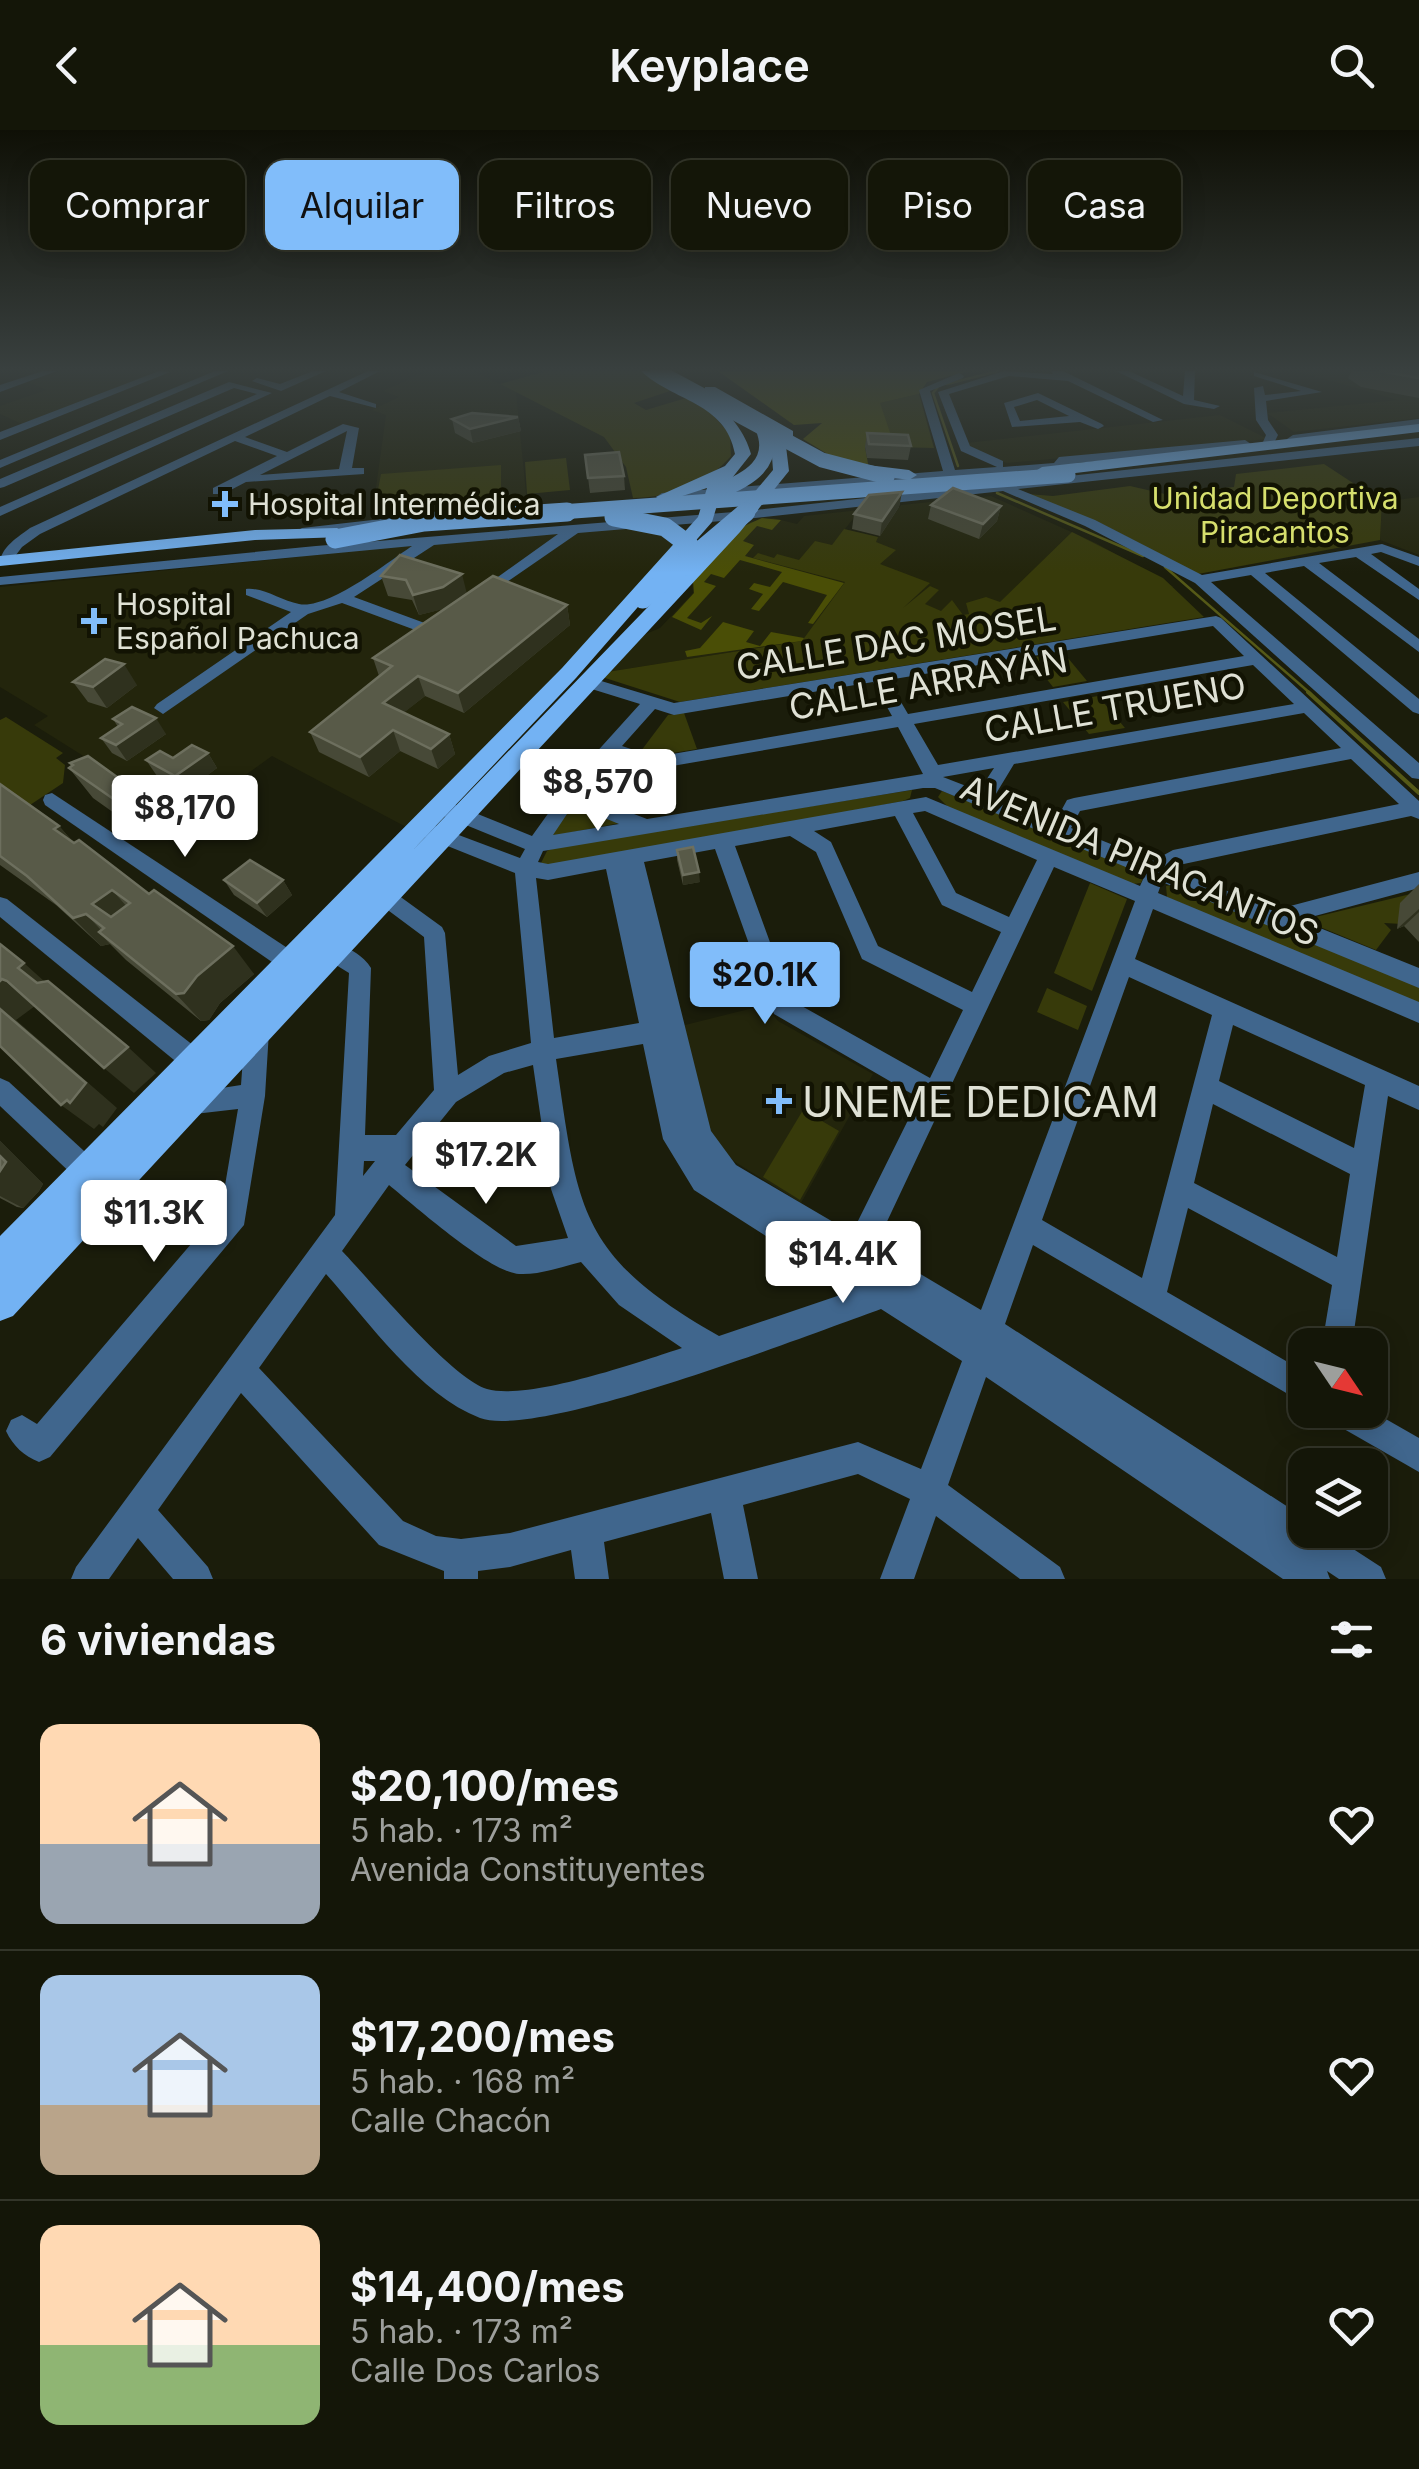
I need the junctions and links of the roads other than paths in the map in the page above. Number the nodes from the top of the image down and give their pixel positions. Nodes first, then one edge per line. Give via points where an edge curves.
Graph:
1 (60, 439) edge
2 (109, 439) edge
3 (149, 439) edge
4 (159, 439) edge
5 (232, 439) edge
6 (250, 439) edge
7 (321, 439) edge
8 (353, 439) edge
9 (737, 439) edge
10 (769, 439) edge
11 (771, 439) edge
12 (785, 439) edge
13 (791, 439) edge
14 (939, 439) edge
15 (961, 439) edge
16 (1271, 439) edge
17 (1295, 439) edge
18 (1311, 439) edge
19 (1419, 440) edge
20 (1269, 442) junction
21 (149, 443) junction
22 (292, 453) junction
23 (742, 454) junction
24 (191, 458) junction
25 (0, 464) edge
26 (1004, 465) junction
27 (973, 471) junction
28 (1027, 471) junction
29 (729, 472) junction
30 (950, 473) junction
31 (776, 478) junction
32 (916, 478) junction
33 (239, 480) junction
34 (829, 483) junction
35 (0, 484) edge
36 (1003, 488) junction
37 (218, 491) dead end
38 (713, 491) junction
39 (664, 497) junction
40 (684, 502) junction
41 (831, 503) junction
42 (3, 512) edge
43 (614, 517) junction
44 (744, 517) junction
45 (668, 520) junction
46 (633, 523) junction
47 (703, 523) junction
48 (578, 527) junction
49 (302, 532) junction
50 (432, 540) junction
51 (678, 550) junction
52 (1359, 552) junction
53 (8, 556) edge
54 (1307, 562) junction
55 (1419, 562) edge
56 (1254, 571) junction
57 (1200, 580) junction
58 (0, 581) edge
59 (251, 592) dead end
60 (1419, 596) edge
61 (342, 598) junction
62 (303, 611) junction
63 (613, 624) junction
64 (1419, 647) edge
65 (1257, 660) junction
66 (877, 676) junction
67 (588, 682) junction
68 (651, 702) junction
69 (1307, 707) junction
70 (163, 708) dead end
71 (1419, 708) edge
72 (905, 720) junction
73 (611, 748) junction
74 (1355, 752) junction
75 (1009, 758) junction
76 (1419, 773) edge
77 (932, 775) junction
78 (492, 783) junction
79 (570, 797) junction
80 (984, 798) junction
81 (52, 800) dead end
82 (926, 804) junction
83 (900, 808) junction
84 (1417, 810) edge
85 (835, 820) junction
86 (442, 822) junction
87 (644, 825) junction
88 (792, 828) junction
89 (1060, 830) junction
90 (722, 844) junction
91 (824, 847) junction
92 (530, 856) junction
93 (1049, 856) junction
94 (624, 860) junction
95 (1157, 869) junction
96 (1419, 880) edge
97 (384, 896) junction
98 (1148, 898) junction
99 (0, 904) edge
100 (1277, 918) junction
101 (1011, 927) junction
102 (331, 951) junction
103 (290, 962) junction
104 (1123, 964) junction
105 (1419, 978) edge
106 (974, 1004) junction
107 (1225, 1010) junction
108 (1419, 1014) edge
109 (257, 1028) junction
110 (662, 1030) junction
111 (542, 1051) junction
112 (194, 1061) junction
113 (1378, 1079) junction
114 (1205, 1088) junction
115 (0, 1090) edge
116 (932, 1092) junction
117 (446, 1094) junction
118 (253, 1096) junction
119 (1419, 1098) edge
120 (186, 1104) junction
121 (352, 1148) junction
122 (393, 1158) junction
123 (1364, 1166) junction
124 (88, 1170) junction
125 (1179, 1189) junction
126 (348, 1223) junction
127 (1026, 1226) junction
128 (588, 1248) junction
129 (858, 1252) junction
130 (326, 1254) junction
131 (0, 1260) edge
132 (1347, 1278) junction
133 (887, 1284) junction
134 (1151, 1299) junction
135 (0, 1302) edge
136 (1340, 1328) edge
137 (982, 1341) junction
138 (717, 1352) junction
139 (241, 1371) junction
140 (1288, 1379) edge
141 (1372, 1428) edge
142 (22, 1431) dead end
143 (1419, 1456) edge
144 (928, 1492) junction
145 (724, 1494) junction
146 (137, 1512) junction
147 (586, 1532) junction
148 (461, 1568) edge
149 (88, 1579) edge
150 (196, 1579) edge
151 (592, 1579) edge
152 (741, 1579) edge
153 (897, 1579) edge
154 (1048, 1579) edge
155 (1313, 1579) edge
156 (1369, 1579) edge

1 - 25 street
2 - 35 street
3 - 21 street
4 - 21 street
5 - 24 street
6 - 22 street
7 - 22 street
8 - 33 street via 352,471
9 - 23 main road
10 - 40 main road, bridge via 761,467 732,486
11 - 31 main road
12 - 32 main road, bridge via 832,464
13 - 32 main road via 836,462
14 - 30 street
15 - 26 street via 981,459
16 - 20 street
17 - 20 street
18 - 28 main road
19 - 32 main road, bridge via 1253,460
19 - 36 street
20 - 26 street
21 - 24 street
21 - 42 street
22 - 33 street
23 - 29 main road
23 - 39 main road via 712,480
24 - 53 street
24 - 53 street via 35,531
26 - 27 street
26 - 28 street
27 - 28 street
27 - 30 street
28 - 44 main road, bridge via 1005,482
29 - 31 main road
29 - 38 main road
30 - 32 street
31 - 34 street
31 - 38 street
31 - 44 main road
32 - 34 street
32 - 40 main road, bridge
33 - 37 street
34 - 41 street via 816,494
36 - 41 street
36 - 57 street via 1090,522
38 - 39 street
38 - 47 main road
39 - 45 street via 675,510
39 - 49 street
40 - 53 main road, bridge via 424,522 335,539 73,564
41 - 44 street
43 - 44 main road, bridge
43 - 49 main road, bridge via 420,532
43 - 78 main road, bridge via 679,534 690,562 515,747
44 - 47 main road
44 - 63 main road, bridge
44 - 67 main road
45 - 46 street
45 - 47 street
46 - 48 street
46 - 51 main road
47 - 51 main road
48 - 50 street
48 - 61 street via 432,631
49 - 53 main road via 133,548 104,543
50 - 58 street
50 - 61 street
51 - 63 main road
52 - 54 street
52 - 55 street via 1382,548
52 - 60 street
54 - 56 street
54 - 64 street
56 - 57 street
56 - 71 street
57 - 76 street
59 - 62 street
61 - 62 street
62 - 70 street
63 - 86 main road
65 - 66 street, CALLE DAC MOSEL via 1216,621
65 - 69 street
65 - 72 street, CALLE ARRAYÁN
66 - 68 street, CALLE DAC MOSEL via 674,709
66 - 72 street
67 - 68 street, CALLE DAC MOSEL
67 - 78 main road
68 - 73 street
69 - 74 street
69 - 75 street, CALLE TRUENO
72 - 73 street, CALLE ARRAYÁN via 656,763
72 - 77 street
73 - 79 street
74 - 84 street
74 - 89 street via 1074,805
75 - 77 street, CALLE TRUENO
75 - 80 street
77 - 80 street, AVENIDA PIRACANTOS
77 - 82 street
77 - 87 street, AVENIDA PIRACANTOS
78 - 86 main road
79 - 87 street
79 - 92 street
80 - 89 street, AVENIDA PIRACANTOS
81 - 103 street
82 - 83 street, AVENIDA PIRACANTOS
82 - 93 street, AVENIDA PIRACANTOS
83 - 85 street, AVENIDA PIRACANTOS
83 - 101 street via 950,899
84 - 95 street via 1173,858
85 - 88 street, AVENIDA PIRACANTOS
85 - 91 street
86 - 92 street, AVENIDA PIRACANTOS
86 - 92 street, AVENIDA PIRACANTOS
86 - 97 main road
86 - 103 main road
87 - 92 street, AVENIDA PIRACANTOS
88 - 90 street, AVENIDA PIRACANTOS
88 - 91 street
89 - 95 street, AVENIDA PIRACANTOS
90 - 94 street, AVENIDA PIRACANTOS
90 - 116 street via 782,1007
91 - 106 street via 870,952
92 - 94 street, AVENIDA PIRACANTOS via 548,872
92 - 111 street
93 - 98 street, AVENIDA PIRACANTOS
93 - 101 street
94 - 110 street
95 - 98 street
95 - 100 street, AVENIDA PIRACANTOS
96 - 100 street
97 - 102 main road
97 - 117 street via 434,933
98 - 104 street
98 - 108 street, AVENIDA PIRACANTOS
99 - 112 street
100 - 105 street, AVENIDA PIRACANTOS
101 - 106 street
102 - 109 main road
102 - 121 street via 360,968
103 - 112 main road
104 - 107 street
104 - 127 street
106 - 116 street
107 - 113 street
107 - 114 street
109 - 118 street
109 - 120 main road
110 - 111 street
110 - 129 street via 710,1156 727,1174
110 - 133 street via 676,1138 703,1181
111 - 117 street via 498,1064
111 - 128 street via 565,1197
112 - 124 main road
113 - 119 street
113 - 123 street
114 - 123 street
114 - 125 street
115 - 124 street
116 - 129 street
117 - 122 street
118 - 120 street
118 - 142 street via 234,1215 40,1446
120 - 135 main road
121 - 122 street
121 - 126 street
122 - 126 street
122 - 128 street via 500,1254 515,1260
123 - 132 street
124 - 131 main road
125 - 132 street
125 - 134 street
126 - 130 street
127 - 134 street
127 - 137 street
128 - 138 street via 614,1282
129 - 133 street
130 - 138 street via 454,1387 486,1405 524,1407
130 - 139 street
132 - 136 street
133 - 137 street
133 - 138 street
134 - 140 street
137 - 144 street
137 - 155 street
137 - 156 street
139 - 146 street
139 - 148 street via 391,1532
141 - 143 street
144 - 145 street via 891,1468 858,1458
144 - 153 street
144 - 154 street
145 - 147 street
145 - 152 street
146 - 149 street
146 - 150 street
147 - 148 street
147 - 151 street

